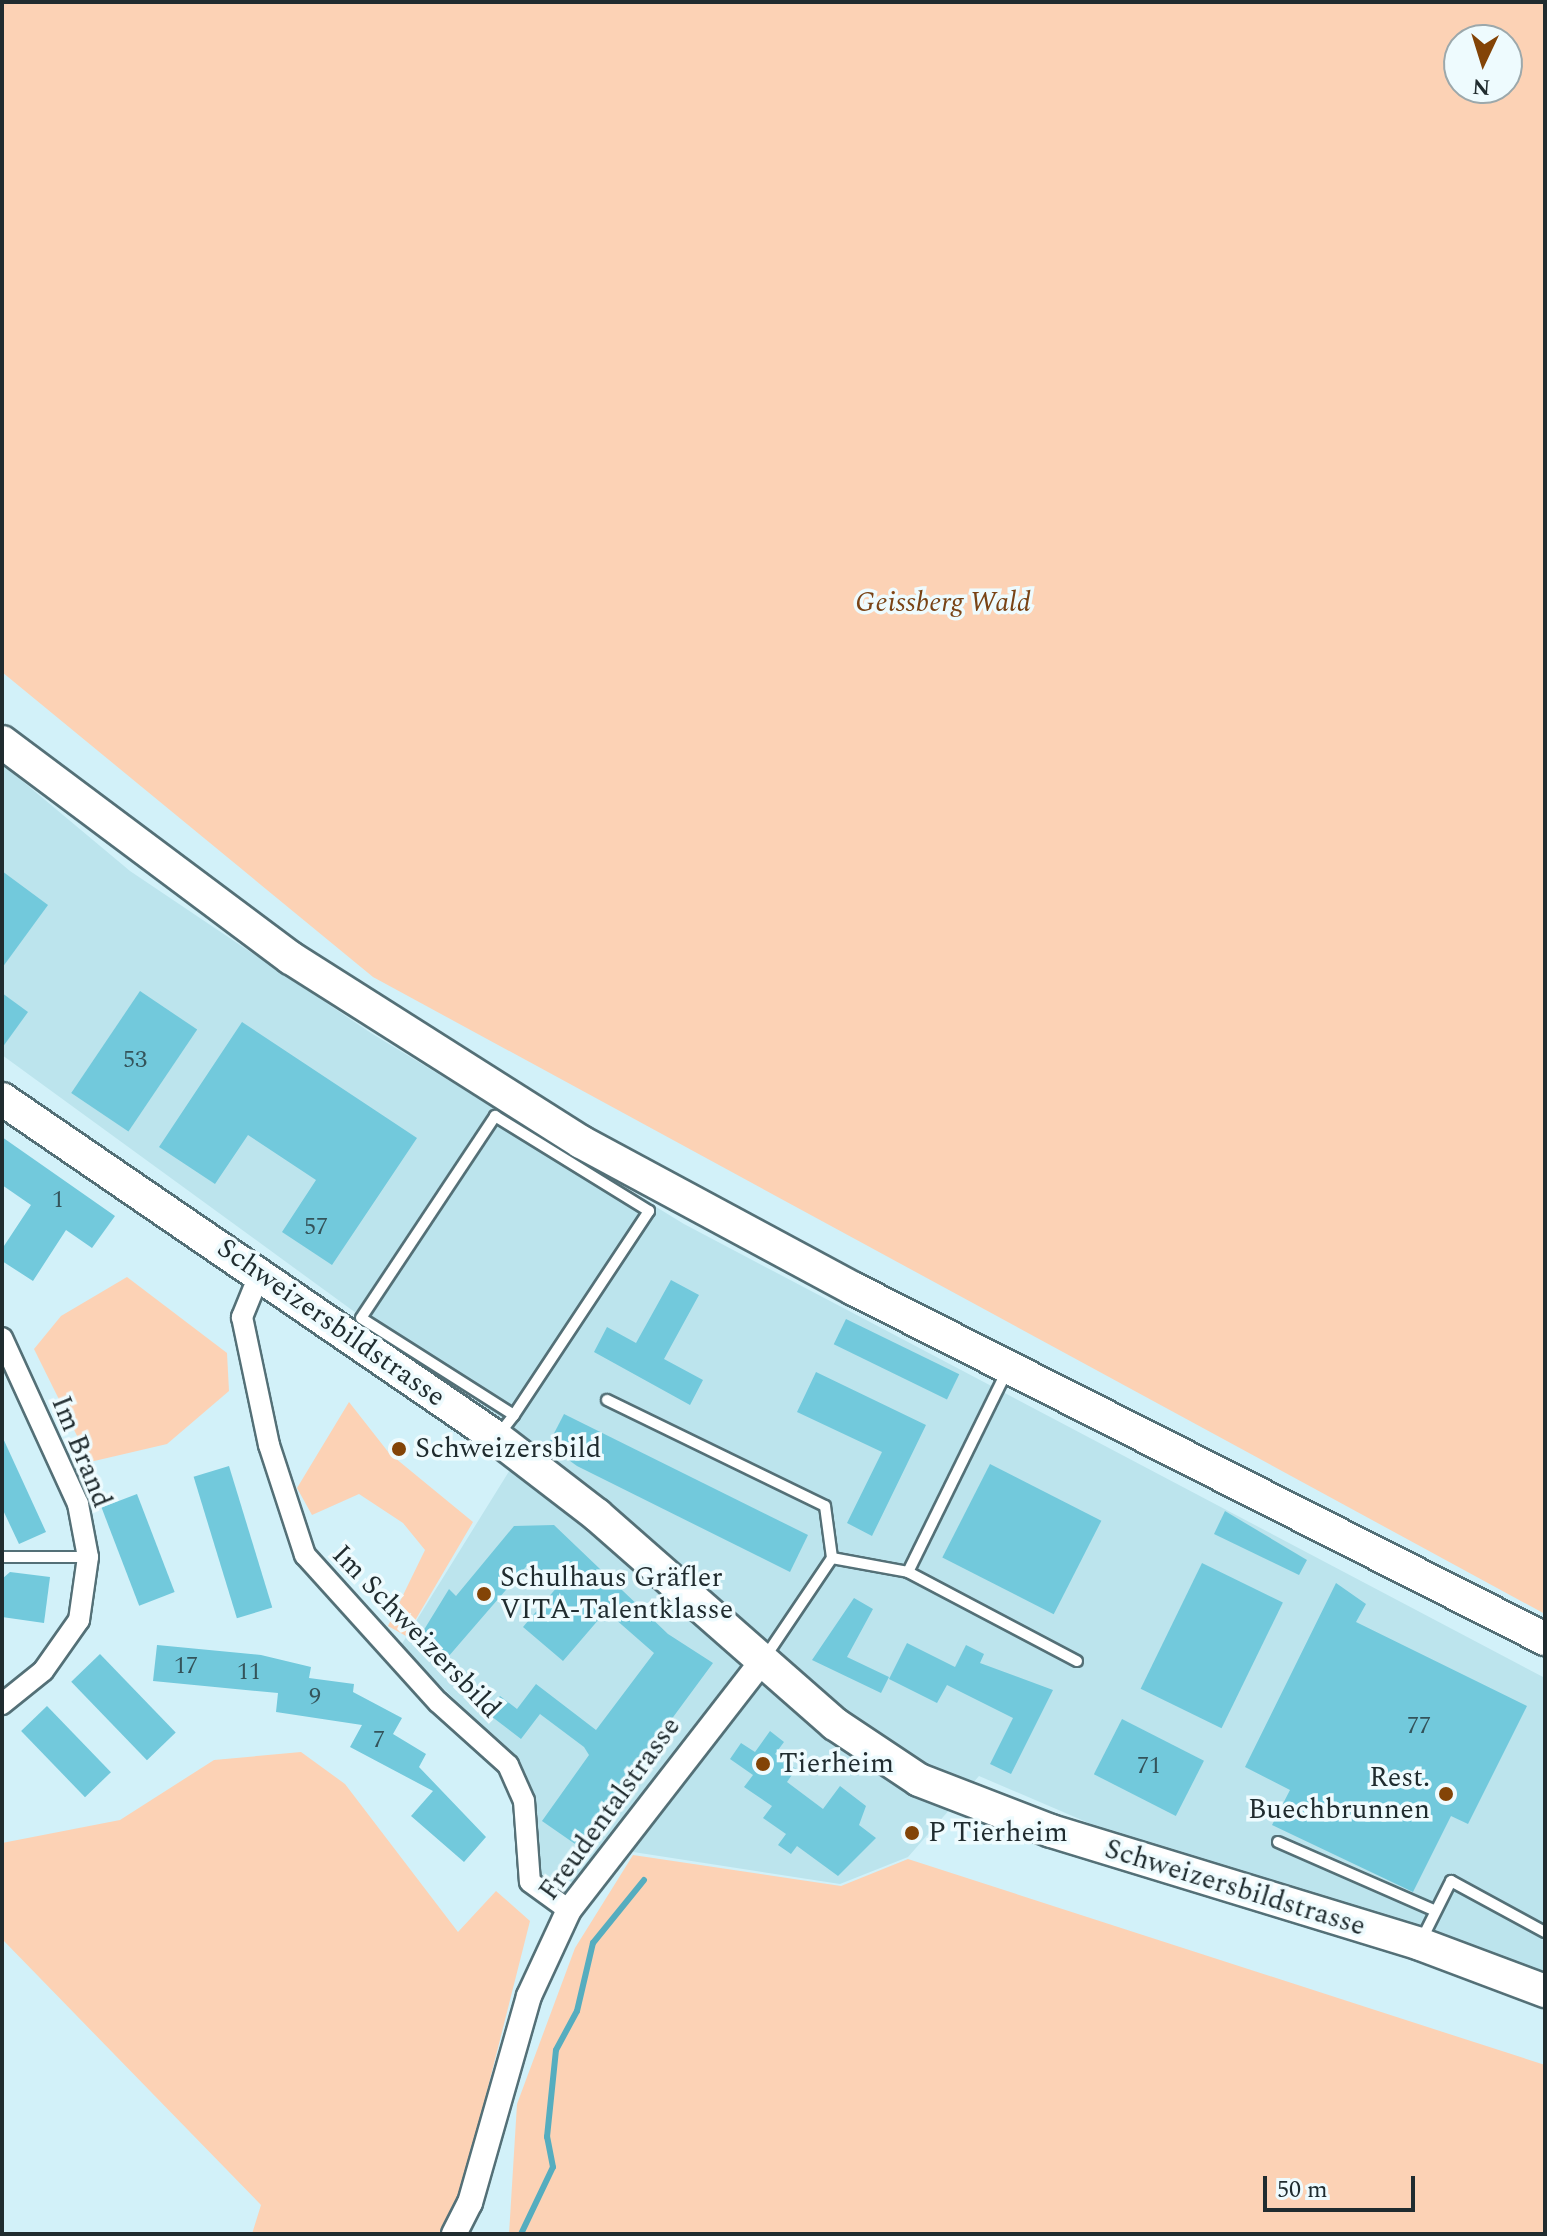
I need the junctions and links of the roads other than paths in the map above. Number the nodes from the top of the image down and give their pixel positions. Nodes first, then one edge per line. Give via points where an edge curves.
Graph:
1 (2, 722) edge
2 (2, 742) edge
3 (80, 799) junction
4 (2, 1099) edge
5 (260, 1273) junction
6 (356, 1325) junction
7 (3, 1345) edge
8 (1009, 1368) junction
9 (607, 1400) dead end
10 (505, 1427) junction
11 (2, 1557) edge
12 (88, 1557) junction
13 (832, 1558) junction
14 (908, 1572) junction
15 (1545, 1639) edge
16 (763, 1660) junction
17 (1077, 1661) dead end
18 (2, 1704) edge
19 (1278, 1842) dead end
20 (569, 1910) junction
21 (1434, 1910) junction
22 (1545, 1932) edge
23 (1420, 1944) junction
24 (1545, 1991) edge
25 (454, 2234) edge

1 - 3 main road
2 - 3 main road
3 - 8 main road via 278,949 471,1077 716,1217
4 - 5 main road, Schweizersbildstrasse
5 - 6 main road, Schweizersbildstrasse
5 - 20 street, Im Schweizersbild via 242,1317 269,1445 305,1555 438,1702 508,1765 524,1801 530,1882
6 - 10 main road, Schweizersbildstrasse
6 - 10 lane via 495,1116 649,1211
7 - 12 street, Im Brand via 78,1504
8 - 14 lane
8 - 15 main road
9 - 13 lane via 825,1506
10 - 16 main road, Schweizersbildstrasse
11 - 12 lane
12 - 18 street, Im Brand via 79,1620 43,1671
13 - 14 lane
13 - 16 lane
14 - 17 lane
16 - 20 street, Freudentalstrasse
16 - 23 main road, Schweizersbildstrasse via 835,1724 919,1780 1051,1831
19 - 21 lane
20 - 25 street, Freudentalstrasse via 529,1996 470,2203
21 - 22 lane via 1451,1881
21 - 23 lane
23 - 24 main road, Schweizersbildstrasse

